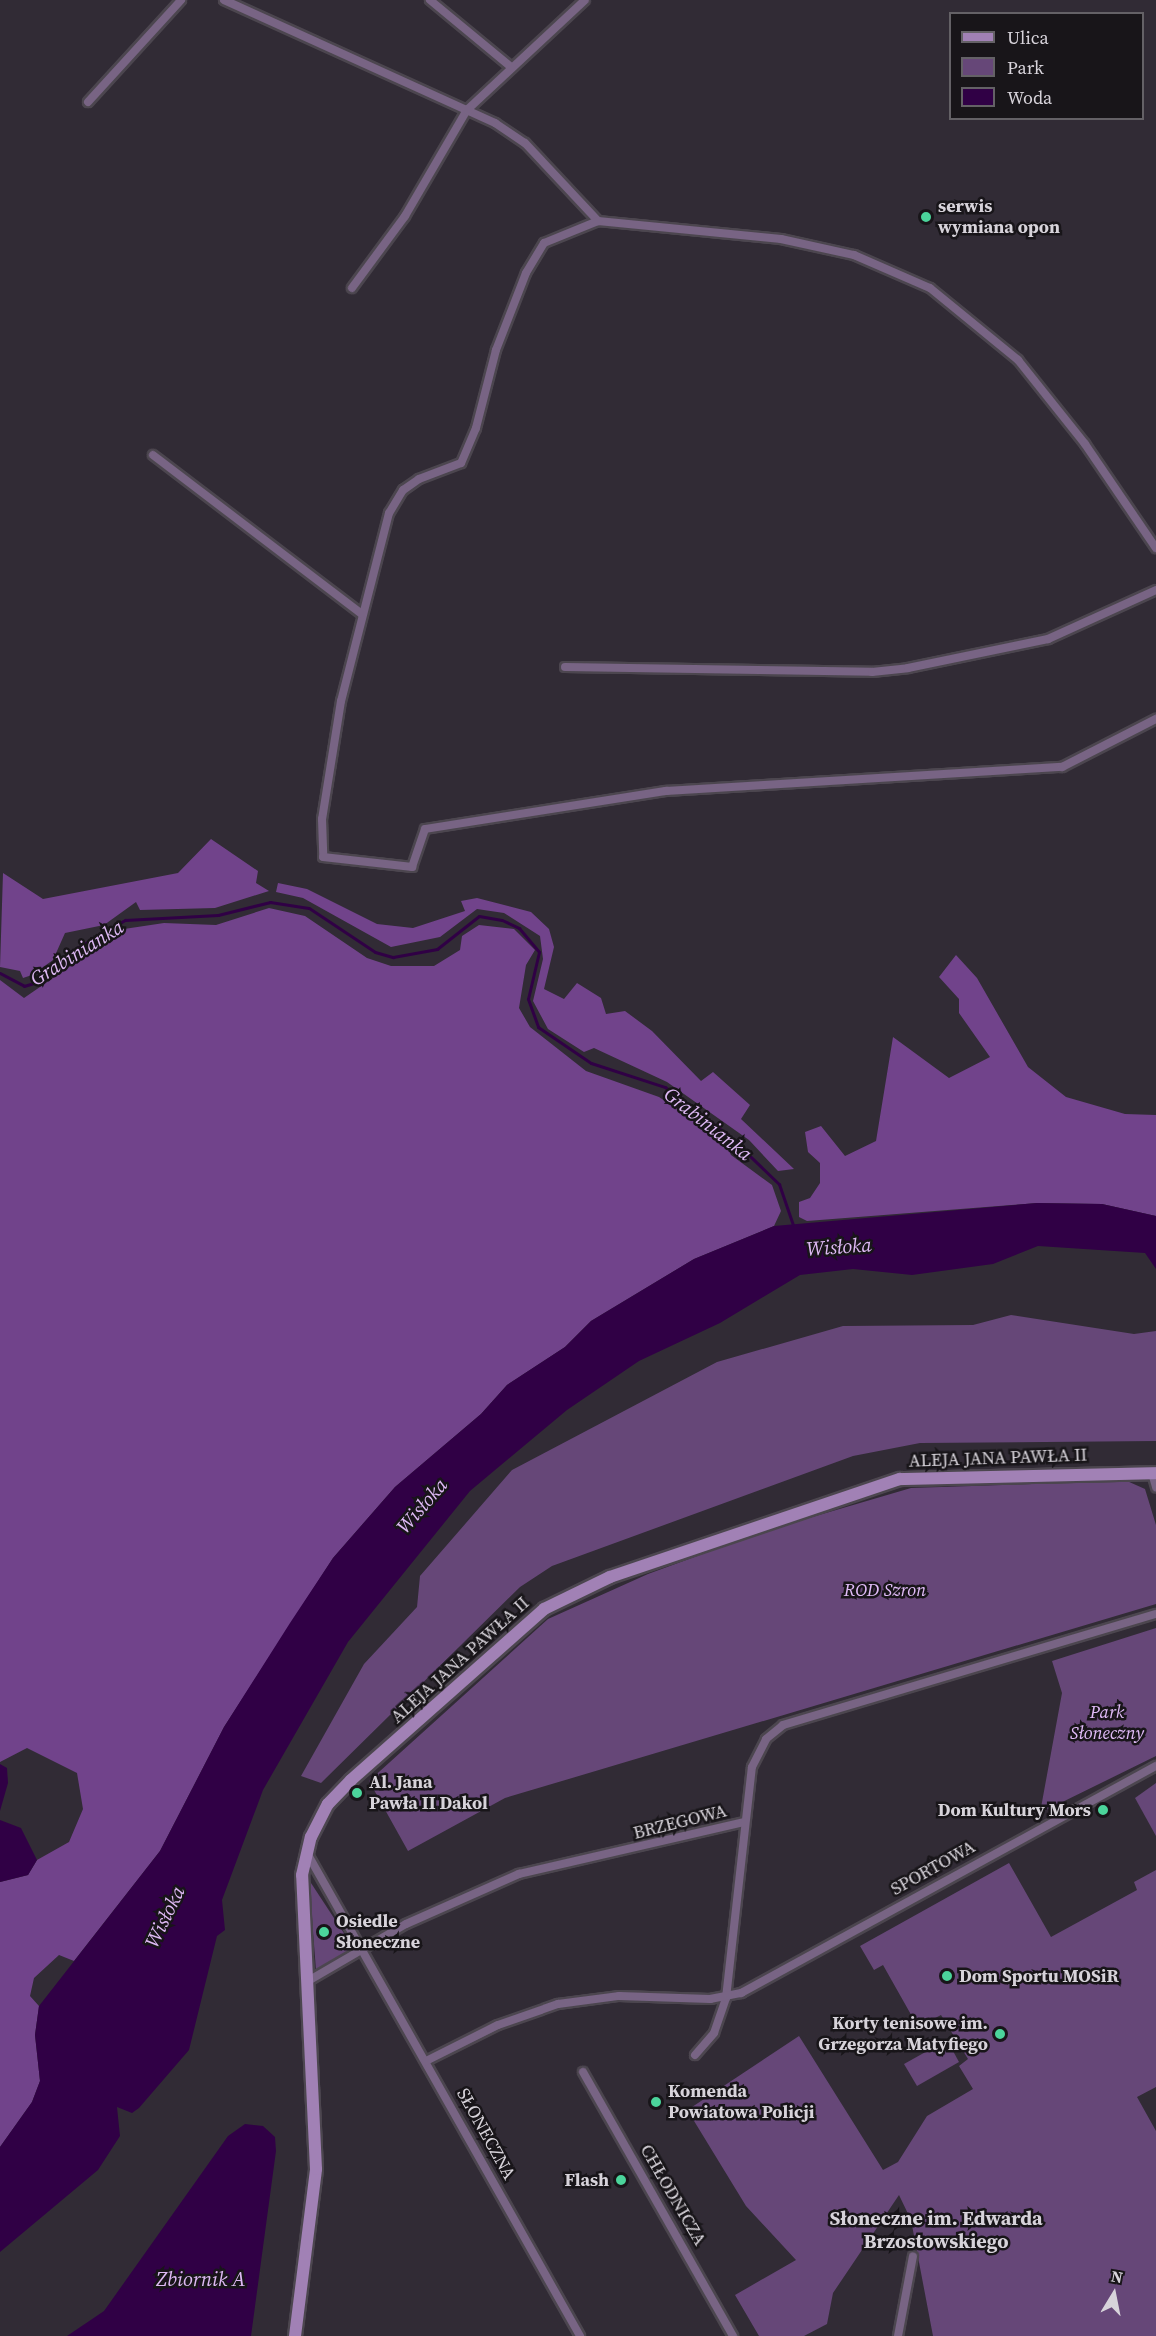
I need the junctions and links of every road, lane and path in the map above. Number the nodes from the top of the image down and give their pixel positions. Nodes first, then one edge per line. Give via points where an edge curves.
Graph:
1 (180, 0) edge
2 (224, 0) edge
3 (430, 0) edge
4 (585, 0) edge
5 (510, 67) junction
6 (88, 102) dead end
7 (468, 110) junction
8 (598, 221) junction
9 (352, 288) dead end
10 (153, 455) dead end
11 (1156, 548) edge
12 (1156, 590) edge
13 (362, 614) junction
14 (565, 667) dead end
15 (1156, 720) edge
16 (1154, 1473) edge
17 (1156, 1487) edge
18 (1156, 1614) edge
19 (1156, 1766) edge
20 (744, 1822) junction
21 (307, 1853) junction
22 (362, 1950) junction
23 (308, 1981) junction
24 (726, 1998) junction
25 (695, 2055) dead end
26 (426, 2061) junction
27 (583, 2072) dead end
28 (913, 2256) dead end
29 (295, 2336) edge
30 (580, 2336) edge
31 (733, 2336) edge
32 (898, 2336) edge

1 - 6 street
2 - 7 street
3 - 5 street
4 - 5 street
5 - 7 street
7 - 8 street via 525,143
7 - 9 street via 405,216
8 - 11 street via 782,239 854,255 930,288 1018,360 1085,444
8 - 13 street via 544,243 526,273 460,462 403,490 389,513
10 - 13 street
12 - 14 street via 1048,639 908,668 872,672
13 - 15 street via 322,819 323,857 412,867 417,837 425,829 666,791 1062,767
16 - 17 street
16 - 21 street, ALEJA JANA PAWŁA II via 900,1479 786,1513 576,1591 498,1647 351,1780 328,1804
18 - 20 street, BRZEGOWA via 783,1725 758,1749
19 - 24 street, SPORTOWA
20 - 22 street, BRZEGOWA via 519,1874 406,1924
20 - 24 street
21 - 22 street, SŁONECZNA
21 - 23 street, ALEJA JANA PAWŁA II via 301,1892
22 - 23 street
22 - 26 street, SŁONECZNA
23 - 29 street, ALEJA JANA PAWŁA II via 316,2169
24 - 25 street via 714,2033
24 - 26 street, SPORTOWA via 619,1996 558,2004 498,2025
26 - 30 street, SŁONECZNA
27 - 31 street, CHŁODNICZA
28 - 32 street

